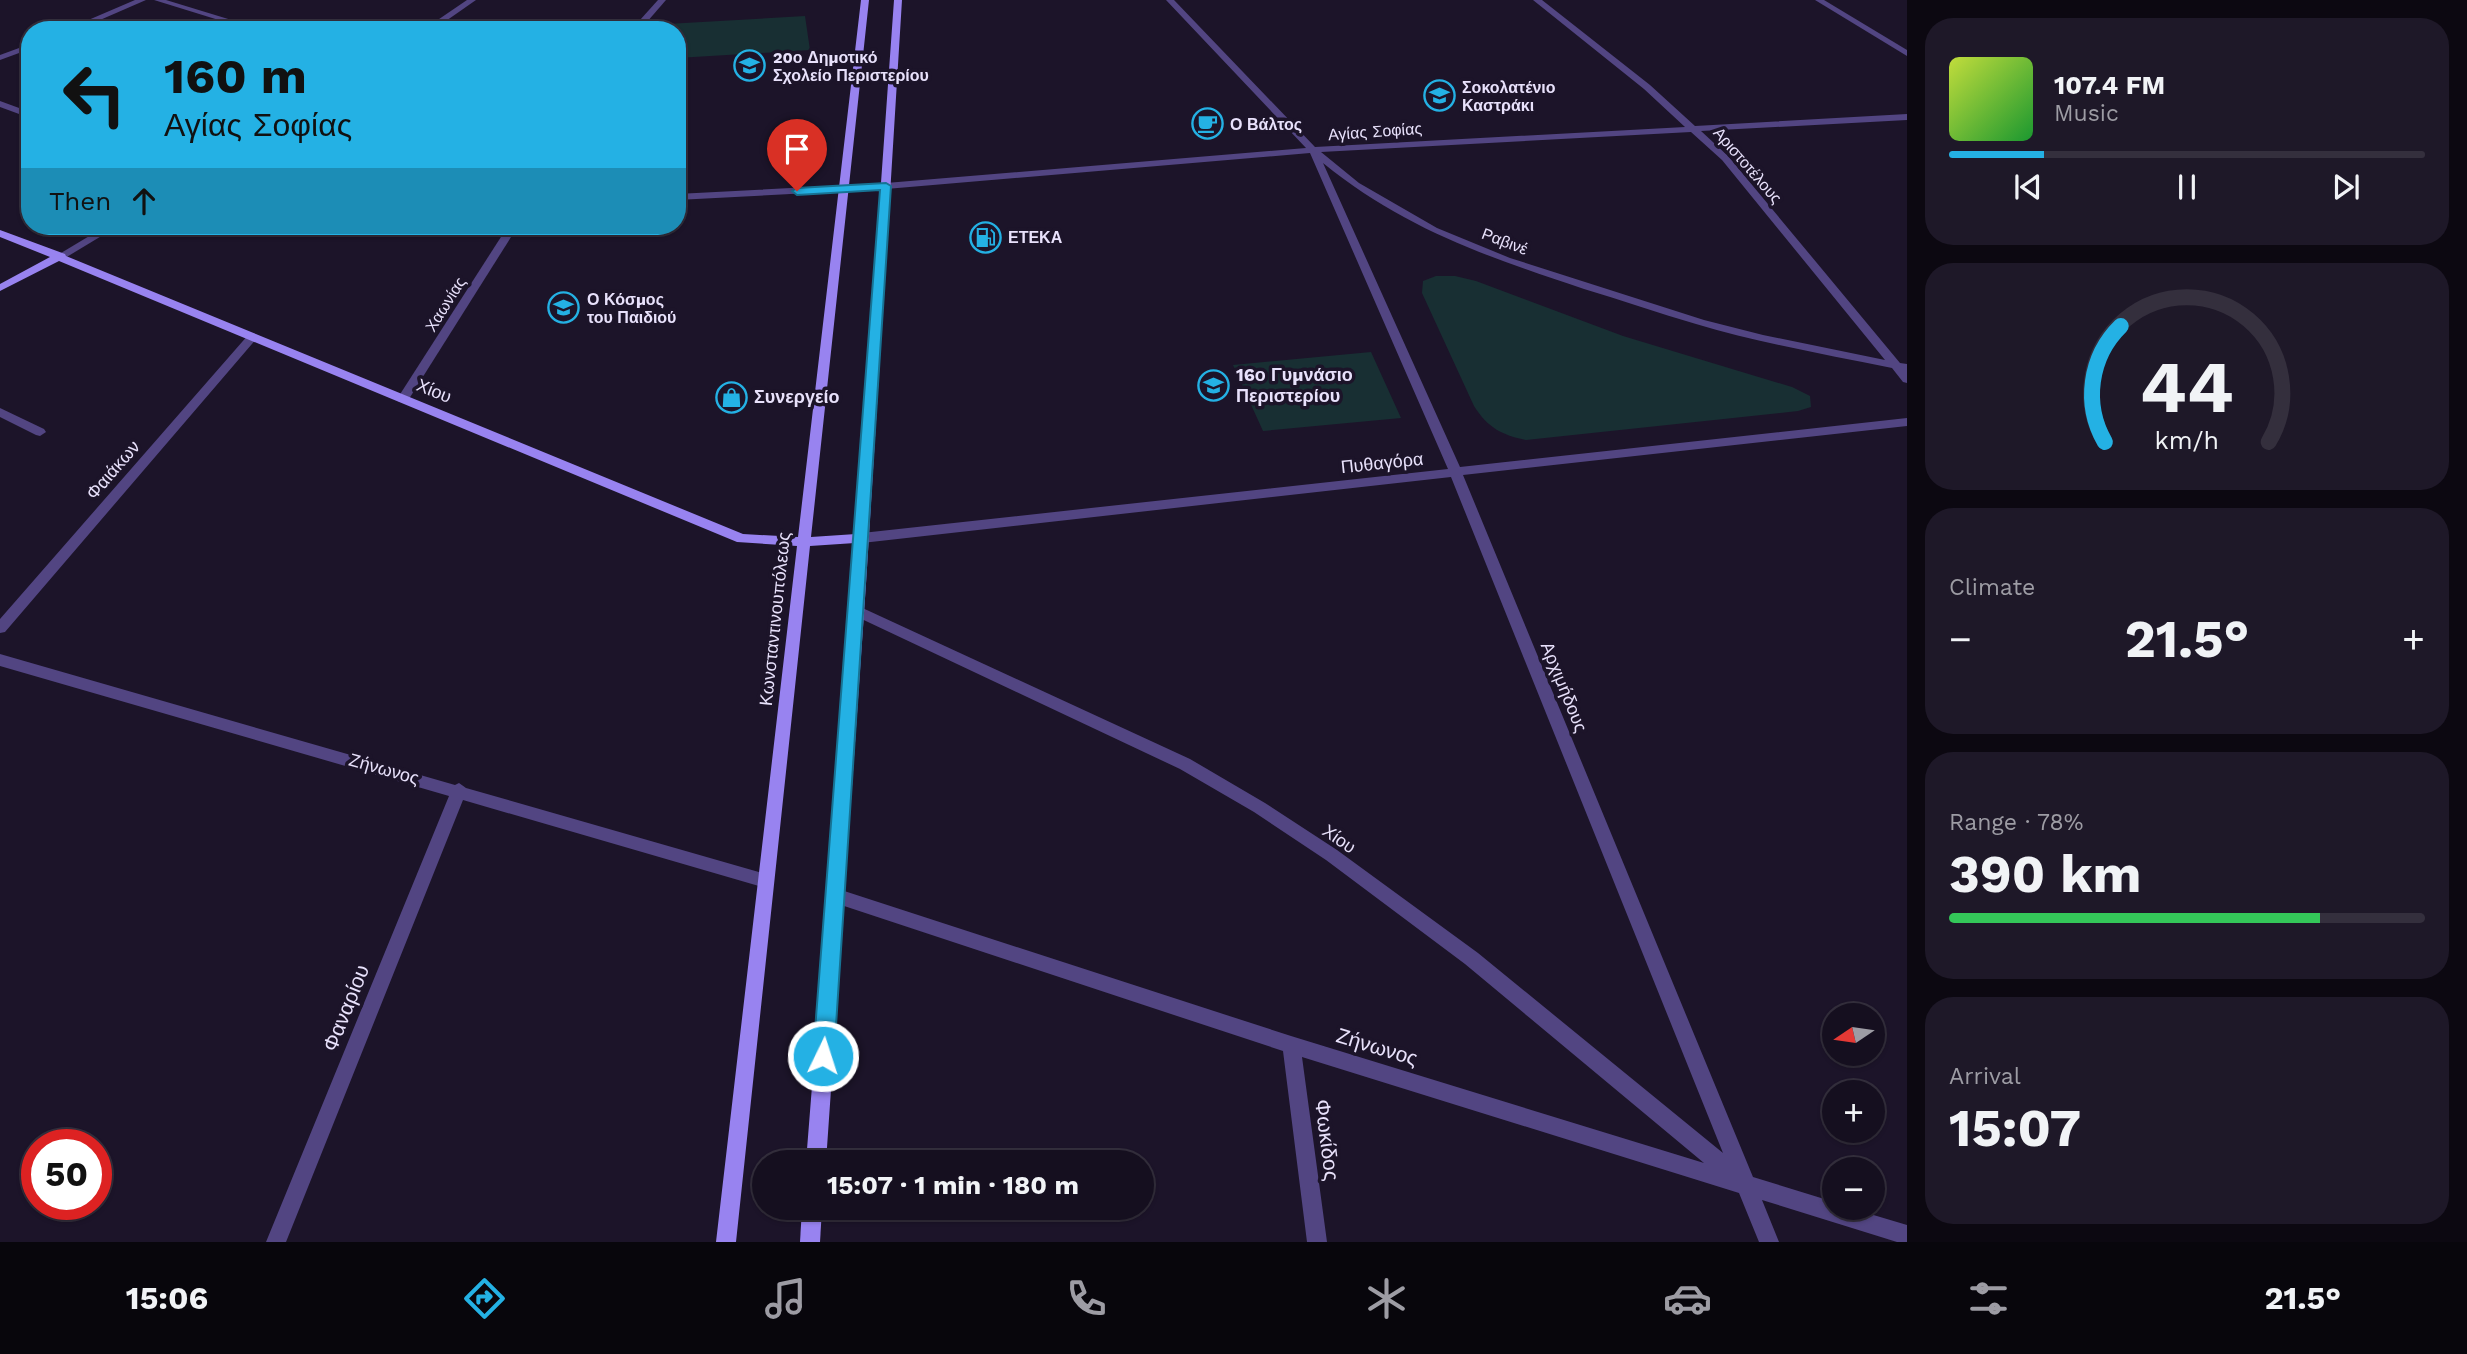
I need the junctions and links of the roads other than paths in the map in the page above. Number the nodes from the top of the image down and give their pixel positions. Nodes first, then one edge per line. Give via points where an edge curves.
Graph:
1 (142, 0) edge
2 (158, 0) edge
3 (472, 0) edge
4 (662, 0) edge
5 (865, 0) edge
6 (898, 0) edge
7 (1170, 0) edge
8 (1537, 0) edge
9 (1819, 0) edge
10 (91, 21) edge
11 (229, 21) edge
12 (440, 21) edge
13 (643, 21) edge
14 (21, 50) edge
15 (1907, 54) edge
16 (0, 58) edge
17 (0, 104) edge
18 (21, 112) edge
19 (1907, 117) edge
20 (1693, 127) junction
21 (1313, 150) junction
22 (886, 186) junction
23 (845, 189) junction
24 (686, 197) edge
25 (0, 233) edge
26 (97, 235) edge
27 (507, 235) edge
28 (61, 256) junction
29 (0, 288) edge
30 (253, 336) junction
31 (1902, 367) edge
32 (1907, 379) edge
33 (403, 399) junction
34 (0, 412) edge
35 (1907, 422) edge
36 (40, 432) dead end
37 (1456, 473) junction
38 (862, 538) junction
39 (804, 542) junction
40 (856, 610) junction
41 (0, 628) edge
42 (0, 660) edge
43 (459, 790) junction
44 (766, 881) junction
45 (835, 896) junction
46 (1292, 1045) junction
47 (817, 1150) edge
48 (1746, 1184) junction
49 (811, 1220) edge
50 (1907, 1235) edge
51 (275, 1242) edge
52 (726, 1242) edge
53 (810, 1242) edge
54 (1317, 1242) edge
55 (1769, 1242) edge

1 - 10 street
2 - 11 street
3 - 12 street
4 - 13 street
5 - 23 main road, Κωνσταντινουπόλεως
6 - 22 main road
7 - 21 street, Ραβινέ
8 - 20 street, Αριστοτέλους
9 - 15 street
14 - 16 street
17 - 18 street
19 - 20 street, Αγίας Σοφίας
20 - 21 street, Αγίας Σοφίας
20 - 31 street, Αριστοτέλους via 1725,158
21 - 22 street, Αγίας Σοφίας
21 - 31 street, Ραβινέ via 1387,205 1506,260 1700,322
21 - 37 street, Αρχιμήδους
22 - 23 street, Αγίας Σοφίας
22 - 38 main road
23 - 24 street, Αγίας Σοφίας
23 - 39 main road, Κωνσταντινουπόλεως
25 - 28 main road, Χίου
26 - 28 street
27 - 33 street, Χαωνίας
28 - 29 main road
28 - 30 main road, Χίου
30 - 33 main road, Χίου
30 - 41 street, Φαιάκων
31 - 32 street, Αριστοτέλους
33 - 39 main road, Χίου via 742,539
34 - 36 street
35 - 37 street, Πυθαγόρα
37 - 38 street, Πυθαγόρα
37 - 48 street, Αρχιμήδους
38 - 39 main road, Χίου
38 - 40 main road
39 - 44 main road, Κωνσταντινουπόλεως
40 - 45 main road
40 - 48 street, Χίου via 1238,793 1488,973
42 - 43 street, Ζήνωνος
43 - 44 street, Ζήνωνος
43 - 51 street, Φαναρίου
44 - 52 main road, Κωνσταντινουπόλεως
45 - 46 street, Ζήνωνος
45 - 47 main road
46 - 48 street, Ζήνωνος
46 - 54 street, Φωκίδος
48 - 50 street, Ζήνωνος
48 - 55 street, Αρχιμήδους
49 - 53 main road

